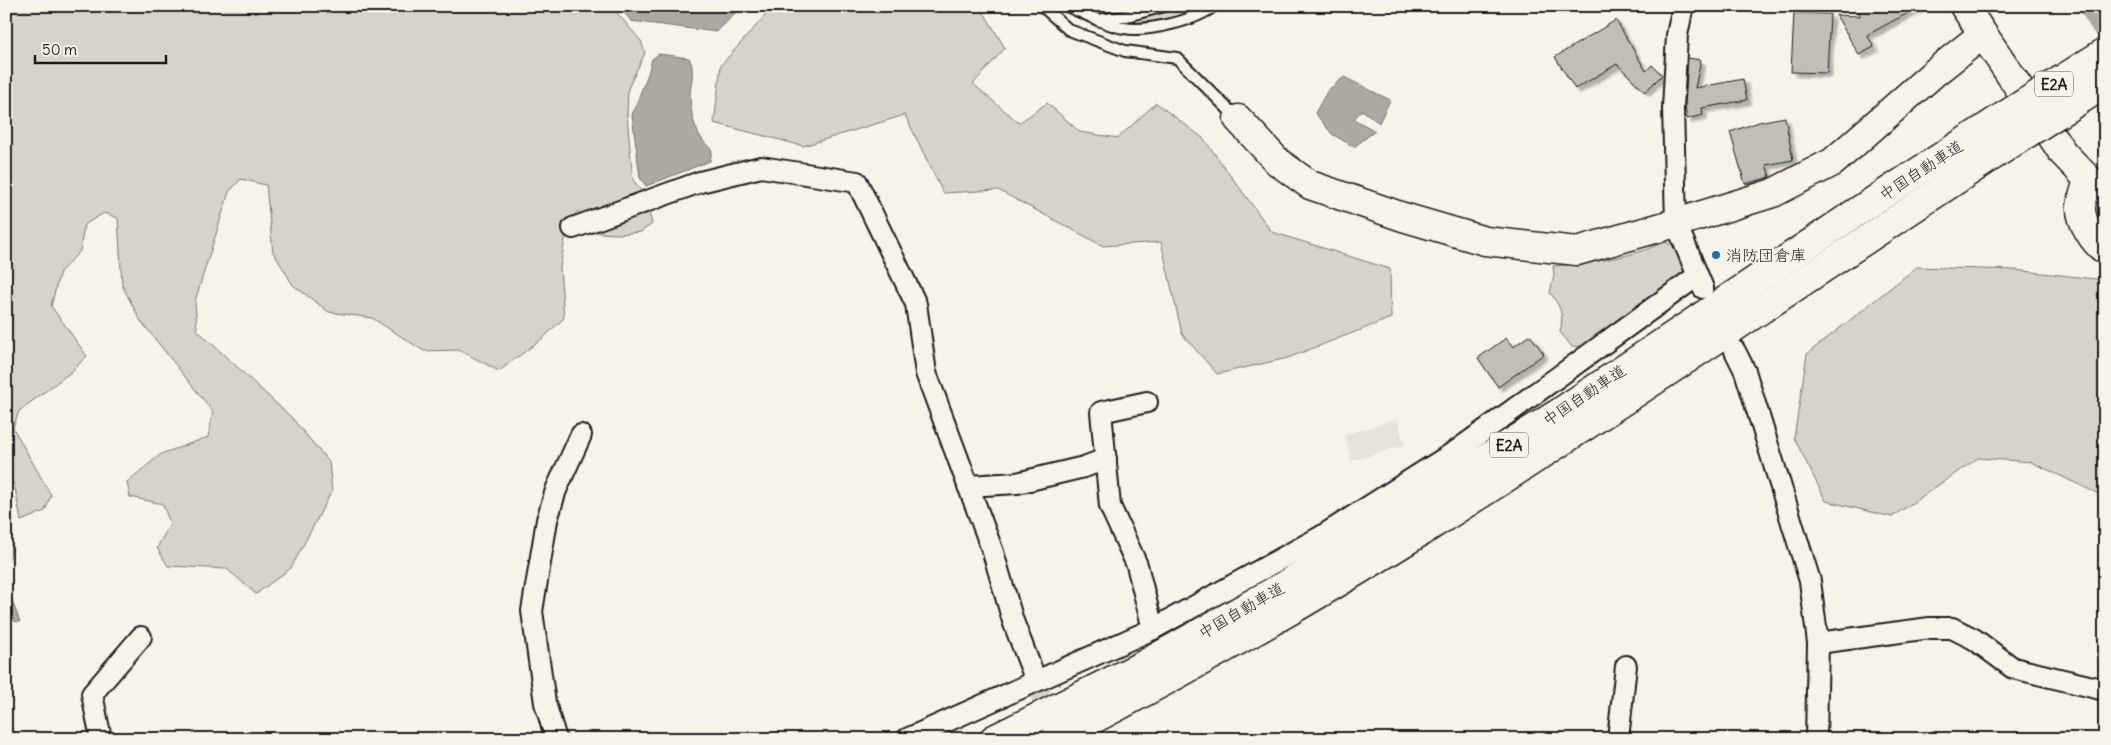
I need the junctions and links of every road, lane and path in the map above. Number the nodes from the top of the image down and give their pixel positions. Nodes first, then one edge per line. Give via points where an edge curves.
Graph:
1 (1042, 6) edge
2 (1067, 6) edge
3 (1165, 6) edge
4 (1214, 6) edge
5 (1683, 6) edge
6 (1964, 6) edge
7 (1098, 20) junction
8 (1982, 35) junction
9 (2105, 52) edge
10 (2105, 84) edge
11 (1238, 119) joint
12 (2096, 184) edge
13 (1676, 223) junction
14 (574, 228) dead end
15 (2105, 250) edge
16 (1735, 351) dead end
17 (1147, 402) dead end
18 (581, 435) dead end
19 (1106, 459) junction
20 (968, 486) junction
21 (1153, 629) junction
22 (141, 637) dead end
23 (1818, 643) junction
24 (1626, 666) dead end
25 (1036, 681) junction
26 (2105, 690) edge
27 (101, 739) edge
28 (556, 739) edge
29 (907, 739) edge
30 (994, 739) edge
31 (1055, 739) edge
32 (1618, 739) edge
33 (1816, 739) edge

1 - 11 lane via 1069,30 1125,51 1177,58
2 - 7 lane
3 - 7 lane
4 - 7 lane via 1179,21 1147,29 1124,28
5 - 13 street via 1677,35 1673,108
6 - 8 main road
8 - 12 main road via 2063,152
8 - 13 main road via 1833,162 1773,193
9 - 30 main road, 中国自動車道 / E2A, bridge via 1864,206 1557,414 1311,569 1145,664
10 - 31 main road, 中国自動車道 / E2A, bridge via 1425,529 1152,689
11 - 13 main road via 1278,162 1310,185 1485,241 1577,251
12 - 15 main road via 2081,209 2096,244
13 - 21 street via 1700,282 1456,451 1322,536
14 - 20 street via 700,182 761,167 857,182 916,304 926,373
16 - 23 street via 1745,371 1810,581
17 - 19 street via 1101,412
18 - 28 street via 556,490 547,520 532,611 546,703
19 - 20 street via 1017,483
19 - 21 street via 1110,506 1137,565
20 - 25 street
21 - 25 street
22 - 27 street via 92,694
23 - 26 street via 1952,628 1974,639 2013,668
23 - 33 street
24 - 32 street
25 - 29 street

